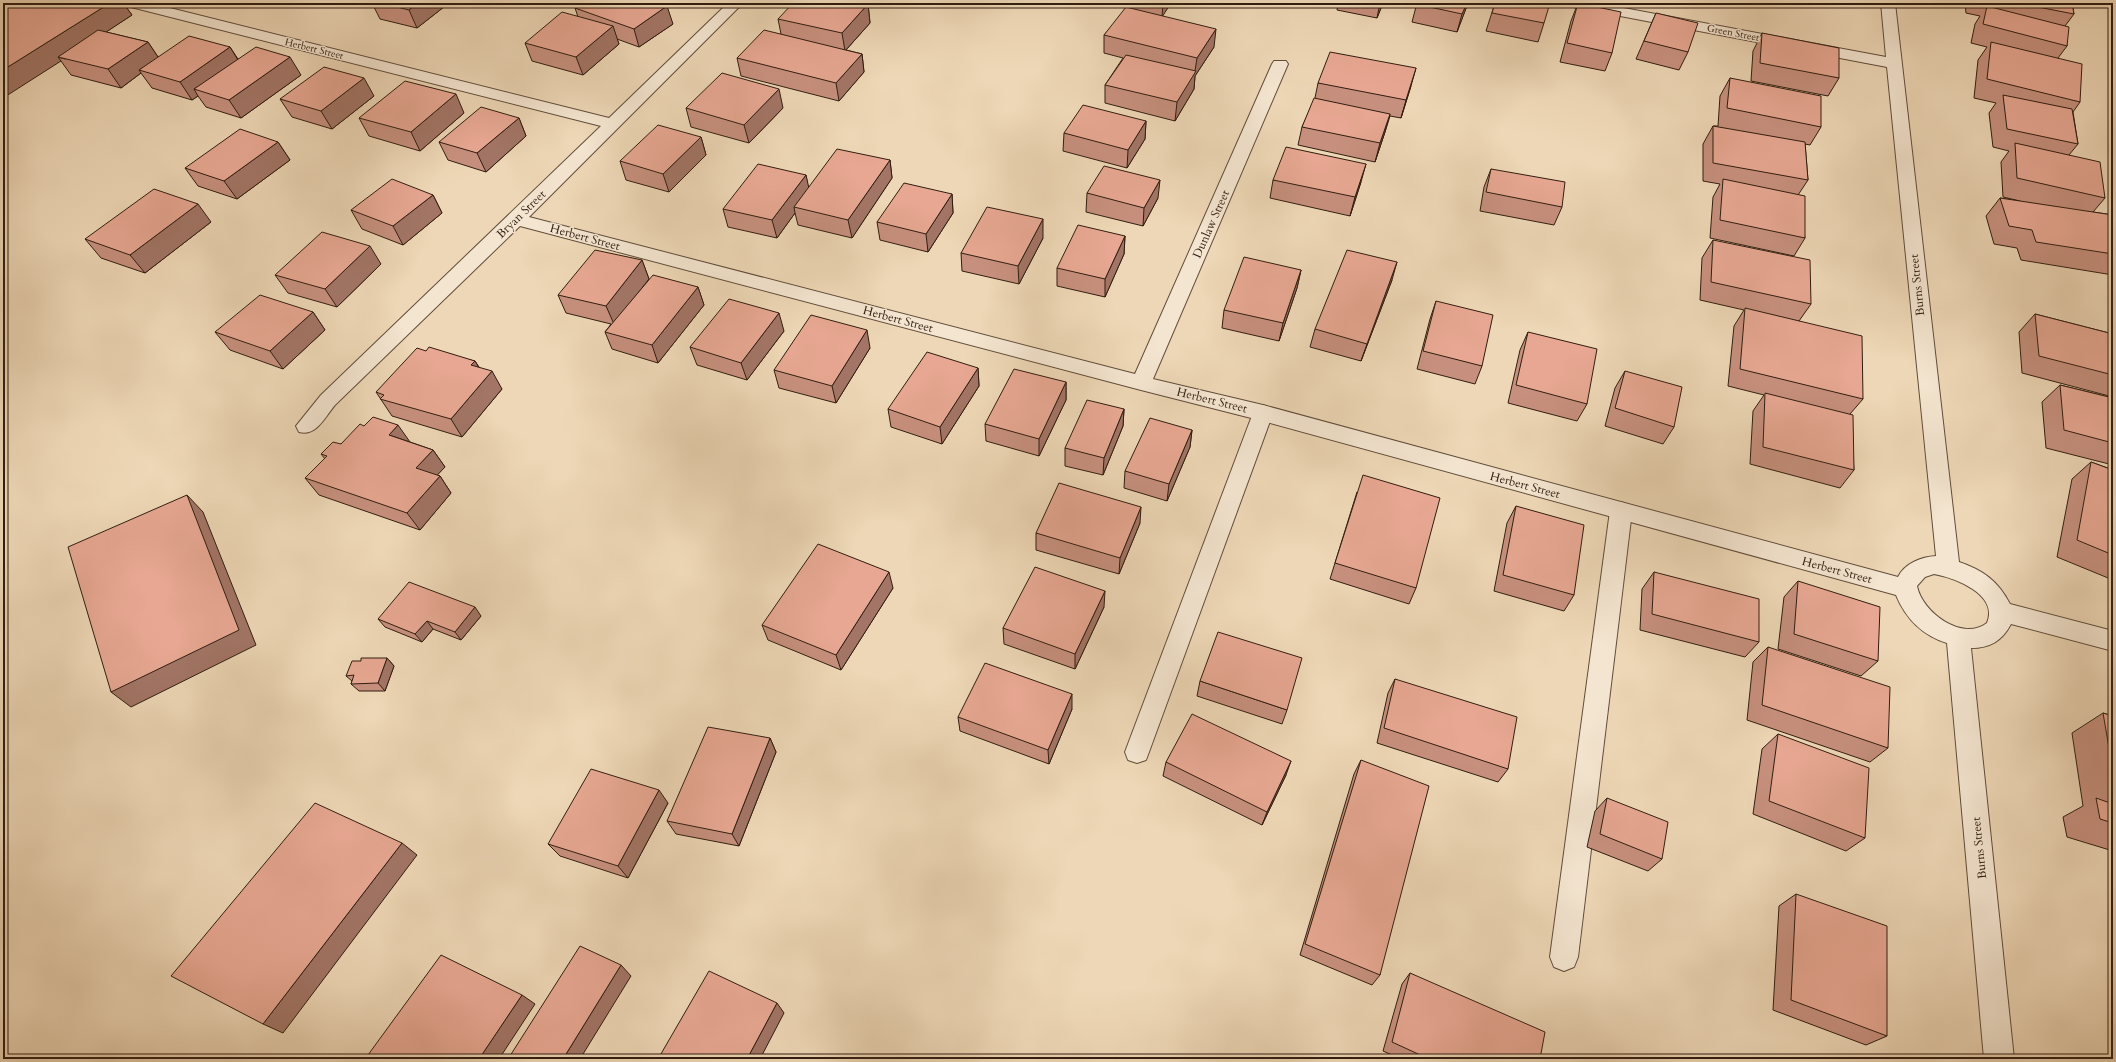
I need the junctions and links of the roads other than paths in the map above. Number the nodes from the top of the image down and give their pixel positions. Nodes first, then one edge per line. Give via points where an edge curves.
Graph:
1 (132, 3) edge
2 (736, 3) edge
3 (1573, 3) edge
4 (1888, 3) edge
5 (1893, 63) junction
6 (1280, 64) dead end
7 (612, 124) junction
8 (516, 219) junction
9 (1141, 383) junction
10 (1263, 413) junction
11 (306, 426) dead end
12 (1621, 511) junction
13 (1948, 567) junction
14 (1905, 588) junction
15 (2001, 612) junction
16 (1958, 637) junction
17 (2113, 641) edge
18 (1137, 752) dead end
19 (1564, 957) dead end
20 (1999, 1059) edge

1 - 7 street, Herbert Street
2 - 7 street, Bryan Street
3 - 5 street, Green Street
4 - 5 street, Burns Street
5 - 13 street, Burns Street
6 - 9 street, Dunlaw Street
7 - 8 street, Bryan Street
8 - 9 street, Herbert Street
8 - 11 street, Bryan Street via 328,400
9 - 10 street, Herbert Street
10 - 12 street, Herbert Street
10 - 18 street
12 - 14 street, Herbert Street
12 - 19 street
13 - 14 street via 1922,567 1913,572
13 - 15 street via 1962,572 1988,589
14 - 16 street via 1908,600 1917,612 1942,632
15 - 16 street via 2001,623 1986,637
15 - 17 street
16 - 20 street, Burns Street

